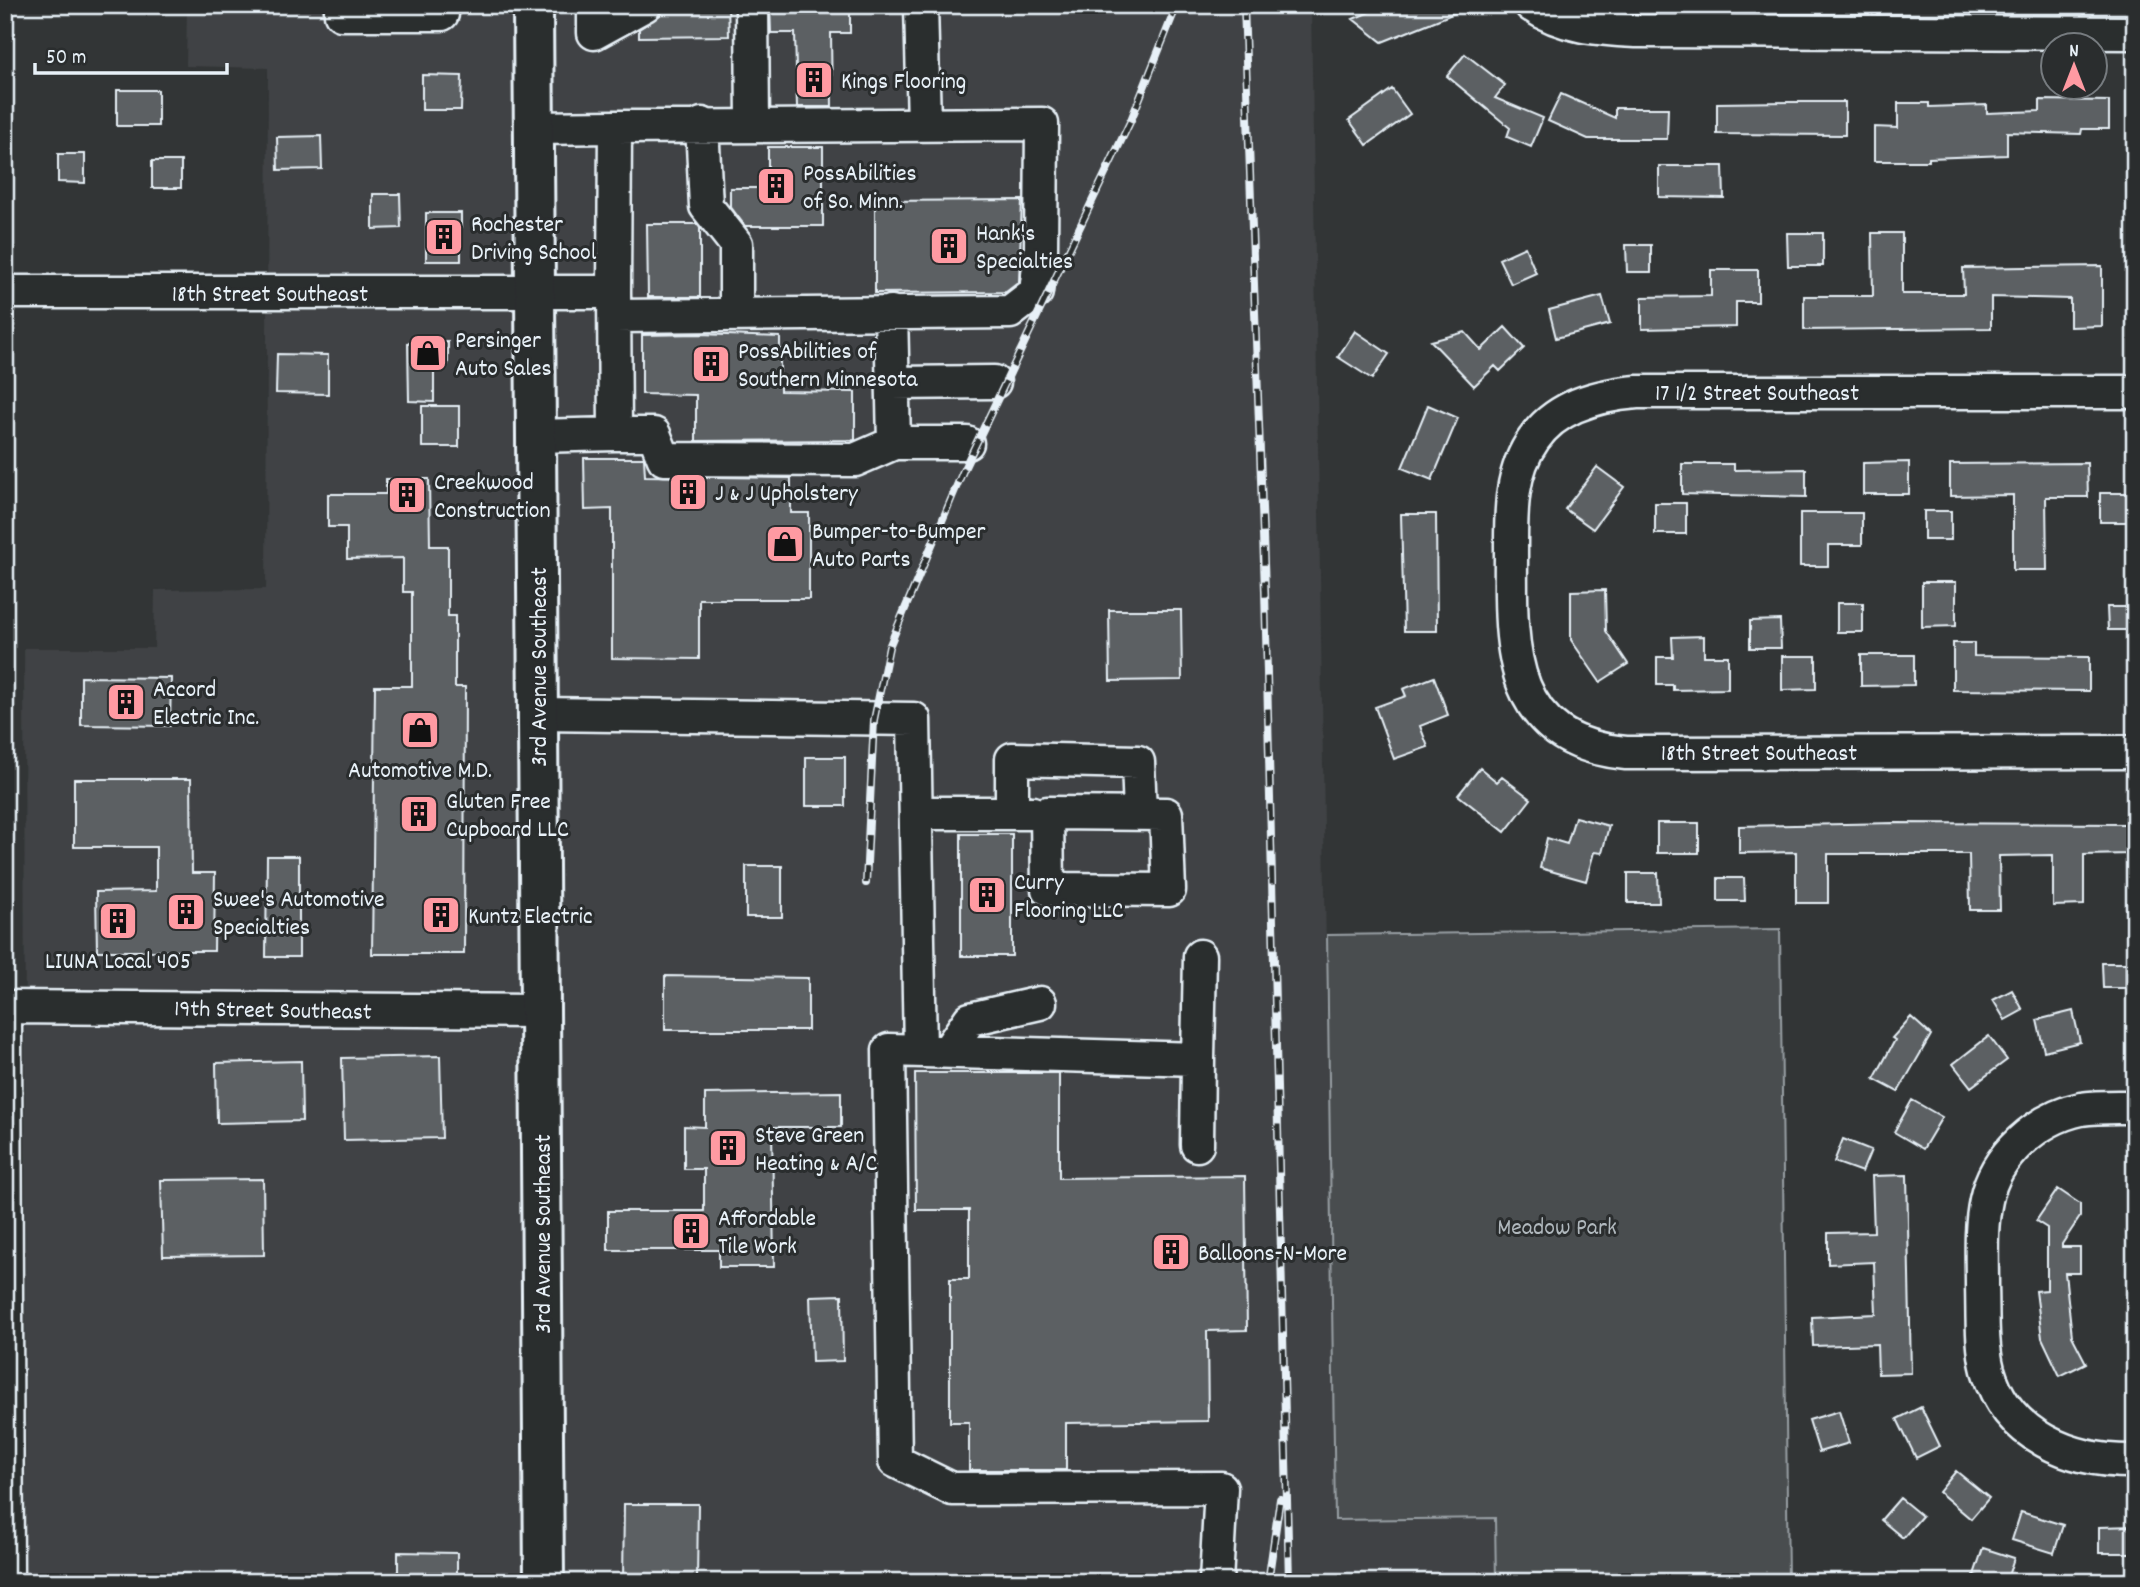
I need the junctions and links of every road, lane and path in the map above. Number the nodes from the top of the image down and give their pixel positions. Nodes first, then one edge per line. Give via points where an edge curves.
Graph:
1 (341, 5) edge
2 (442, 5) edge
3 (533, 5) edge
4 (594, 5) edge
5 (645, 5) edge
6 (752, 5) edge
7 (921, 5) edge
8 (1531, 5) edge
9 (2135, 33) edge
10 (702, 124) junction
11 (924, 124) junction
12 (754, 125) junction
13 (615, 127) junction
14 (534, 128) junction
15 (5, 292) edge
16 (535, 294) junction
17 (614, 304) junction
18 (891, 312) junction
19 (736, 314) junction
20 (994, 382) dead end
21 (892, 383) junction
22 (2135, 392) edge
23 (615, 434) junction
24 (536, 436) junction
25 (894, 443) junction
26 (967, 443) dead end
27 (1511, 574) joint
28 (538, 714) junction
29 (2135, 752) edge
30 (916, 813) junction
31 (1012, 813) junction
32 (1047, 813) junction
33 (1140, 814) junction
34 (1199, 956) dead end
35 (1040, 1003) dead end
36 (5, 1007) edge
37 (541, 1012) junction
38 (5, 1025) edge
39 (934, 1051) junction
40 (1198, 1059) junction
41 (2135, 1107) edge
42 (1197, 1145) dead end
43 (2135, 1461) edge
44 (7, 1582) edge
45 (544, 1582) edge
46 (1216, 1582) edge

1 - 2 street via 341,14 442,14
3 - 14 main road, 3rd Avenue Southeast
4 - 5 street via 594,33
6 - 12 street
7 - 11 street
8 - 9 street via 1561,21 1636,31
10 - 12 street
10 - 13 street
10 - 19 street via 706,206 736,244
11 - 12 street
11 - 18 street, 18th Street Southeast via 1042,124 1036,292 1010,312
13 - 14 street
13 - 17 street
14 - 16 main road, 3rd Avenue Southeast
15 - 16 street, 18th Street Southeast
16 - 17 street, 18th Street Southeast
16 - 24 main road, 3rd Avenue Southeast
17 - 19 street, 18th Street Southeast
17 - 23 street
18 - 19 street, 18th Street Southeast
18 - 21 street
20 - 21 street
21 - 25 street
22 - 27 street, 17 1/2 Street Southeast via 1637,392 1597,397 1555,418 1527,450 1514,492
23 - 24 street
23 - 25 street via 654,434 664,459 855,460
24 - 28 main road, 3rd Avenue Southeast
25 - 26 street
27 - 29 street, 18th Street Southeast via 1513,642 1522,687 1546,722 1594,749
28 - 30 street via 914,719
28 - 37 main road, 3rd Avenue Southeast
30 - 31 street
30 - 39 street
31 - 32 street
31 - 33 street via 1012,759 1138,762
32 - 33 street
32 - 33 street via 1048,889 1169,890 1166,814
34 - 40 street
35 - 39 street via 970,1019
36 - 37 street, 19th Street Southeast
37 - 45 main road, 3rd Avenue Southeast
38 - 44 street
39 - 40 street
39 - 46 street via 889,1050 894,1461 953,1489 1221,1488
40 - 42 street
41 - 43 street via 2066,1113 2037,1128 2008,1154 1986,1198 1982,1281 1988,1368 2003,1401 2018,1419 2069,1454

